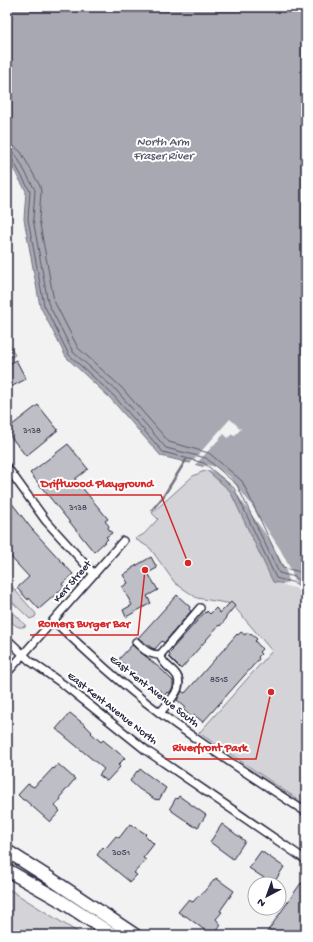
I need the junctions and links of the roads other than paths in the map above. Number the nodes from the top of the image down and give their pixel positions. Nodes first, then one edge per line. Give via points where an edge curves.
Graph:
1 (7, 467) edge
2 (124, 541) dead end
3 (94, 574) junction
4 (200, 608) dead end
5 (54, 621) junction
6 (7, 639) edge
7 (136, 642) dead end
8 (23, 655) junction
9 (160, 655) junction
10 (7, 673) edge
11 (160, 713) junction
12 (306, 812) edge
13 (7, 851) edge
14 (306, 860) edge
15 (7, 870) edge
16 (113, 935) edge
17 (135, 935) edge

1 - 3 street via 46,521
2 - 3 street, Kerr Street
3 - 5 street, Kerr Street
4 - 9 street
5 - 8 street, Kerr Street
5 - 11 street, East Kent Avenue South
6 - 8 street, East Kent Avenue North
7 - 9 street via 146,652
8 - 10 street, Kerr Street
8 - 14 street, East Kent Avenue North via 72,690 147,751
9 - 11 street via 162,661 178,678 179,685
11 - 12 street, East Kent Avenue South
13 - 17 main road
15 - 16 main road

